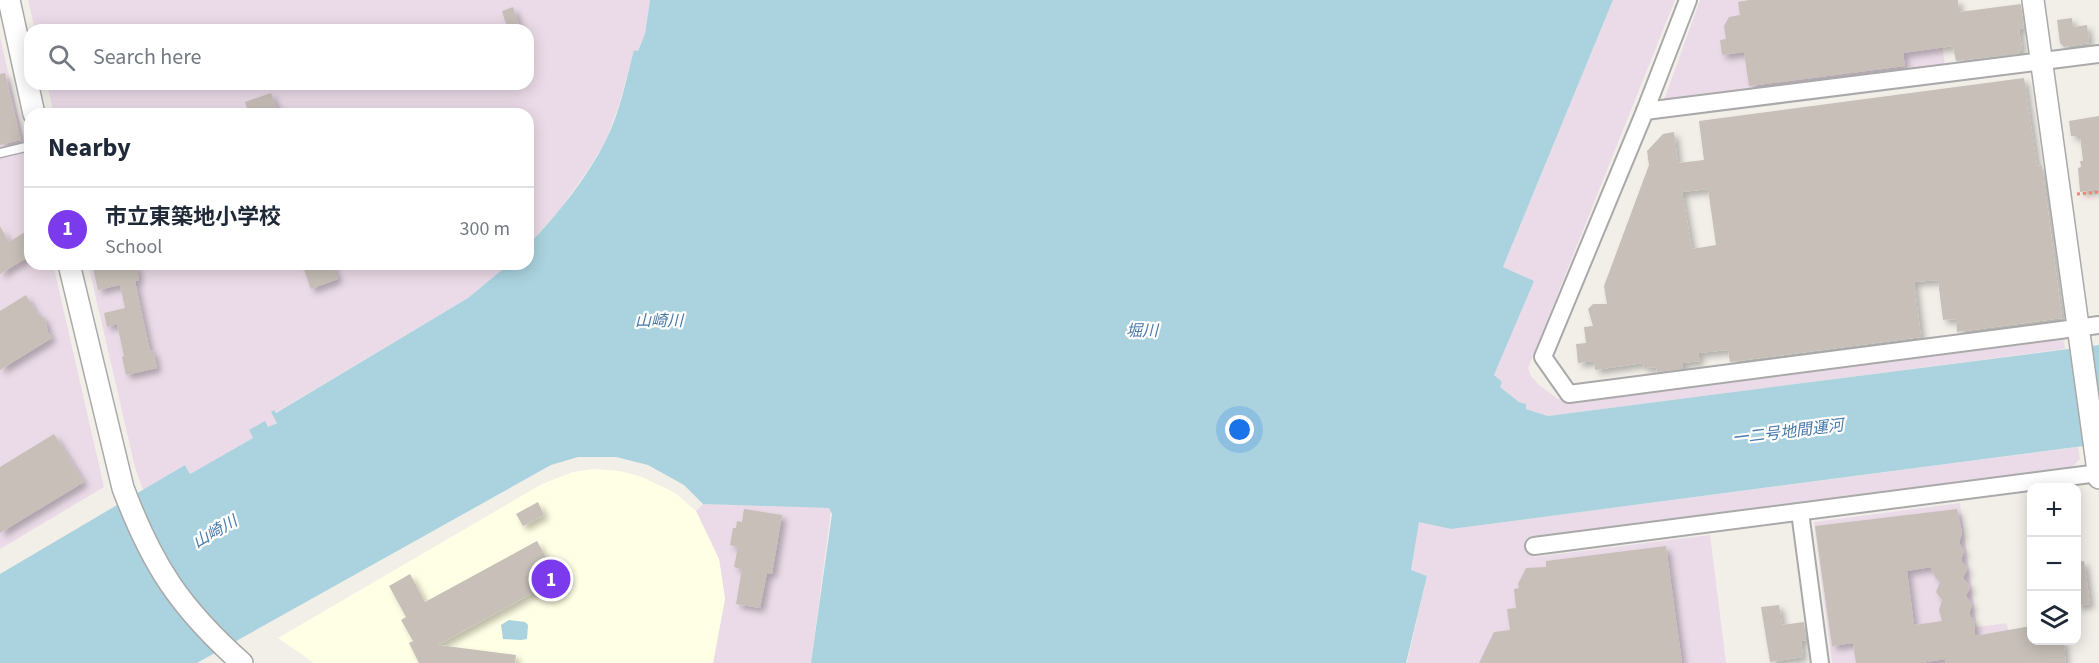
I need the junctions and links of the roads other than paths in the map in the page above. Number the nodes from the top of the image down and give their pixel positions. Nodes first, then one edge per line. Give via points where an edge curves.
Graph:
1 (1688, 0) edge
2 (2033, 0) edge
3 (7, 11) edge
4 (2099, 54) edge
5 (2041, 62) junction
6 (24, 76) edge
7 (28, 90) edge
8 (32, 108) edge
9 (1645, 111) junction
10 (24, 147) edge
11 (0, 153) edge
12 (70, 270) edge
13 (2099, 325) edge
14 (2079, 335) junction
15 (2098, 470) edge
16 (1800, 512) junction
17 (1534, 546) dead end
18 (238, 659) edge
19 (1820, 663) edge

1 - 9 street
2 - 5 street
3 - 6 street
4 - 5 street
5 - 9 street
5 - 14 street
7 - 8 street
9 - 14 street via 1543,357 1569,394
10 - 11 lane
12 - 18 street via 123,488 147,545 165,579 199,622
13 - 14 street
14 - 15 street
15 - 16 street
16 - 17 street
16 - 19 street

